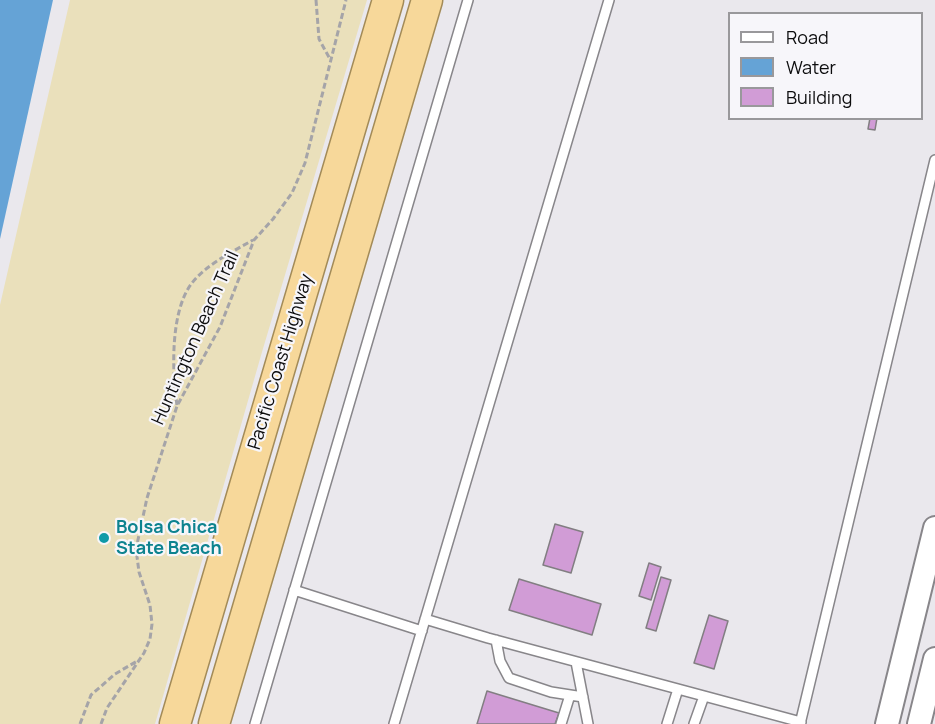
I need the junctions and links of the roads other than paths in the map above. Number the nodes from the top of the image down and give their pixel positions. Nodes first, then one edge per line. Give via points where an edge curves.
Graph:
1 (388, 0) edge
2 (427, 0) edge
3 (468, 0) edge
4 (609, 0) edge
5 (935, 160) edge
6 (935, 528) edge
7 (294, 590) junction
8 (425, 619) junction
9 (422, 631) junction
10 (492, 639) junction
11 (935, 659) edge
12 (576, 662) junction
13 (678, 689) junction
14 (570, 695) junction
15 (704, 696) junction
16 (583, 697) junction
17 (801, 723) edge
18 (174, 724) edge
19 (214, 724) edge
20 (255, 724) edge
21 (394, 724) edge
22 (561, 724) edge
23 (588, 724) edge
24 (667, 724) edge
25 (694, 724) edge
26 (887, 724) edge
27 (919, 724) edge

1 - 18 highway, Pacific Coast Highway
2 - 19 highway, Pacific Coast Highway
3 - 7 lane
4 - 8 lane
5 - 17 lane
6 - 26 street
7 - 9 lane
7 - 20 lane
8 - 9 lane
8 - 10 lane
9 - 21 lane
10 - 12 lane
10 - 14 lane via 509,678
11 - 27 street
12 - 13 lane
12 - 16 lane
13 - 15 lane
13 - 24 lane
14 - 16 lane
14 - 22 lane
15 - 17 lane
15 - 25 lane
16 - 23 lane

